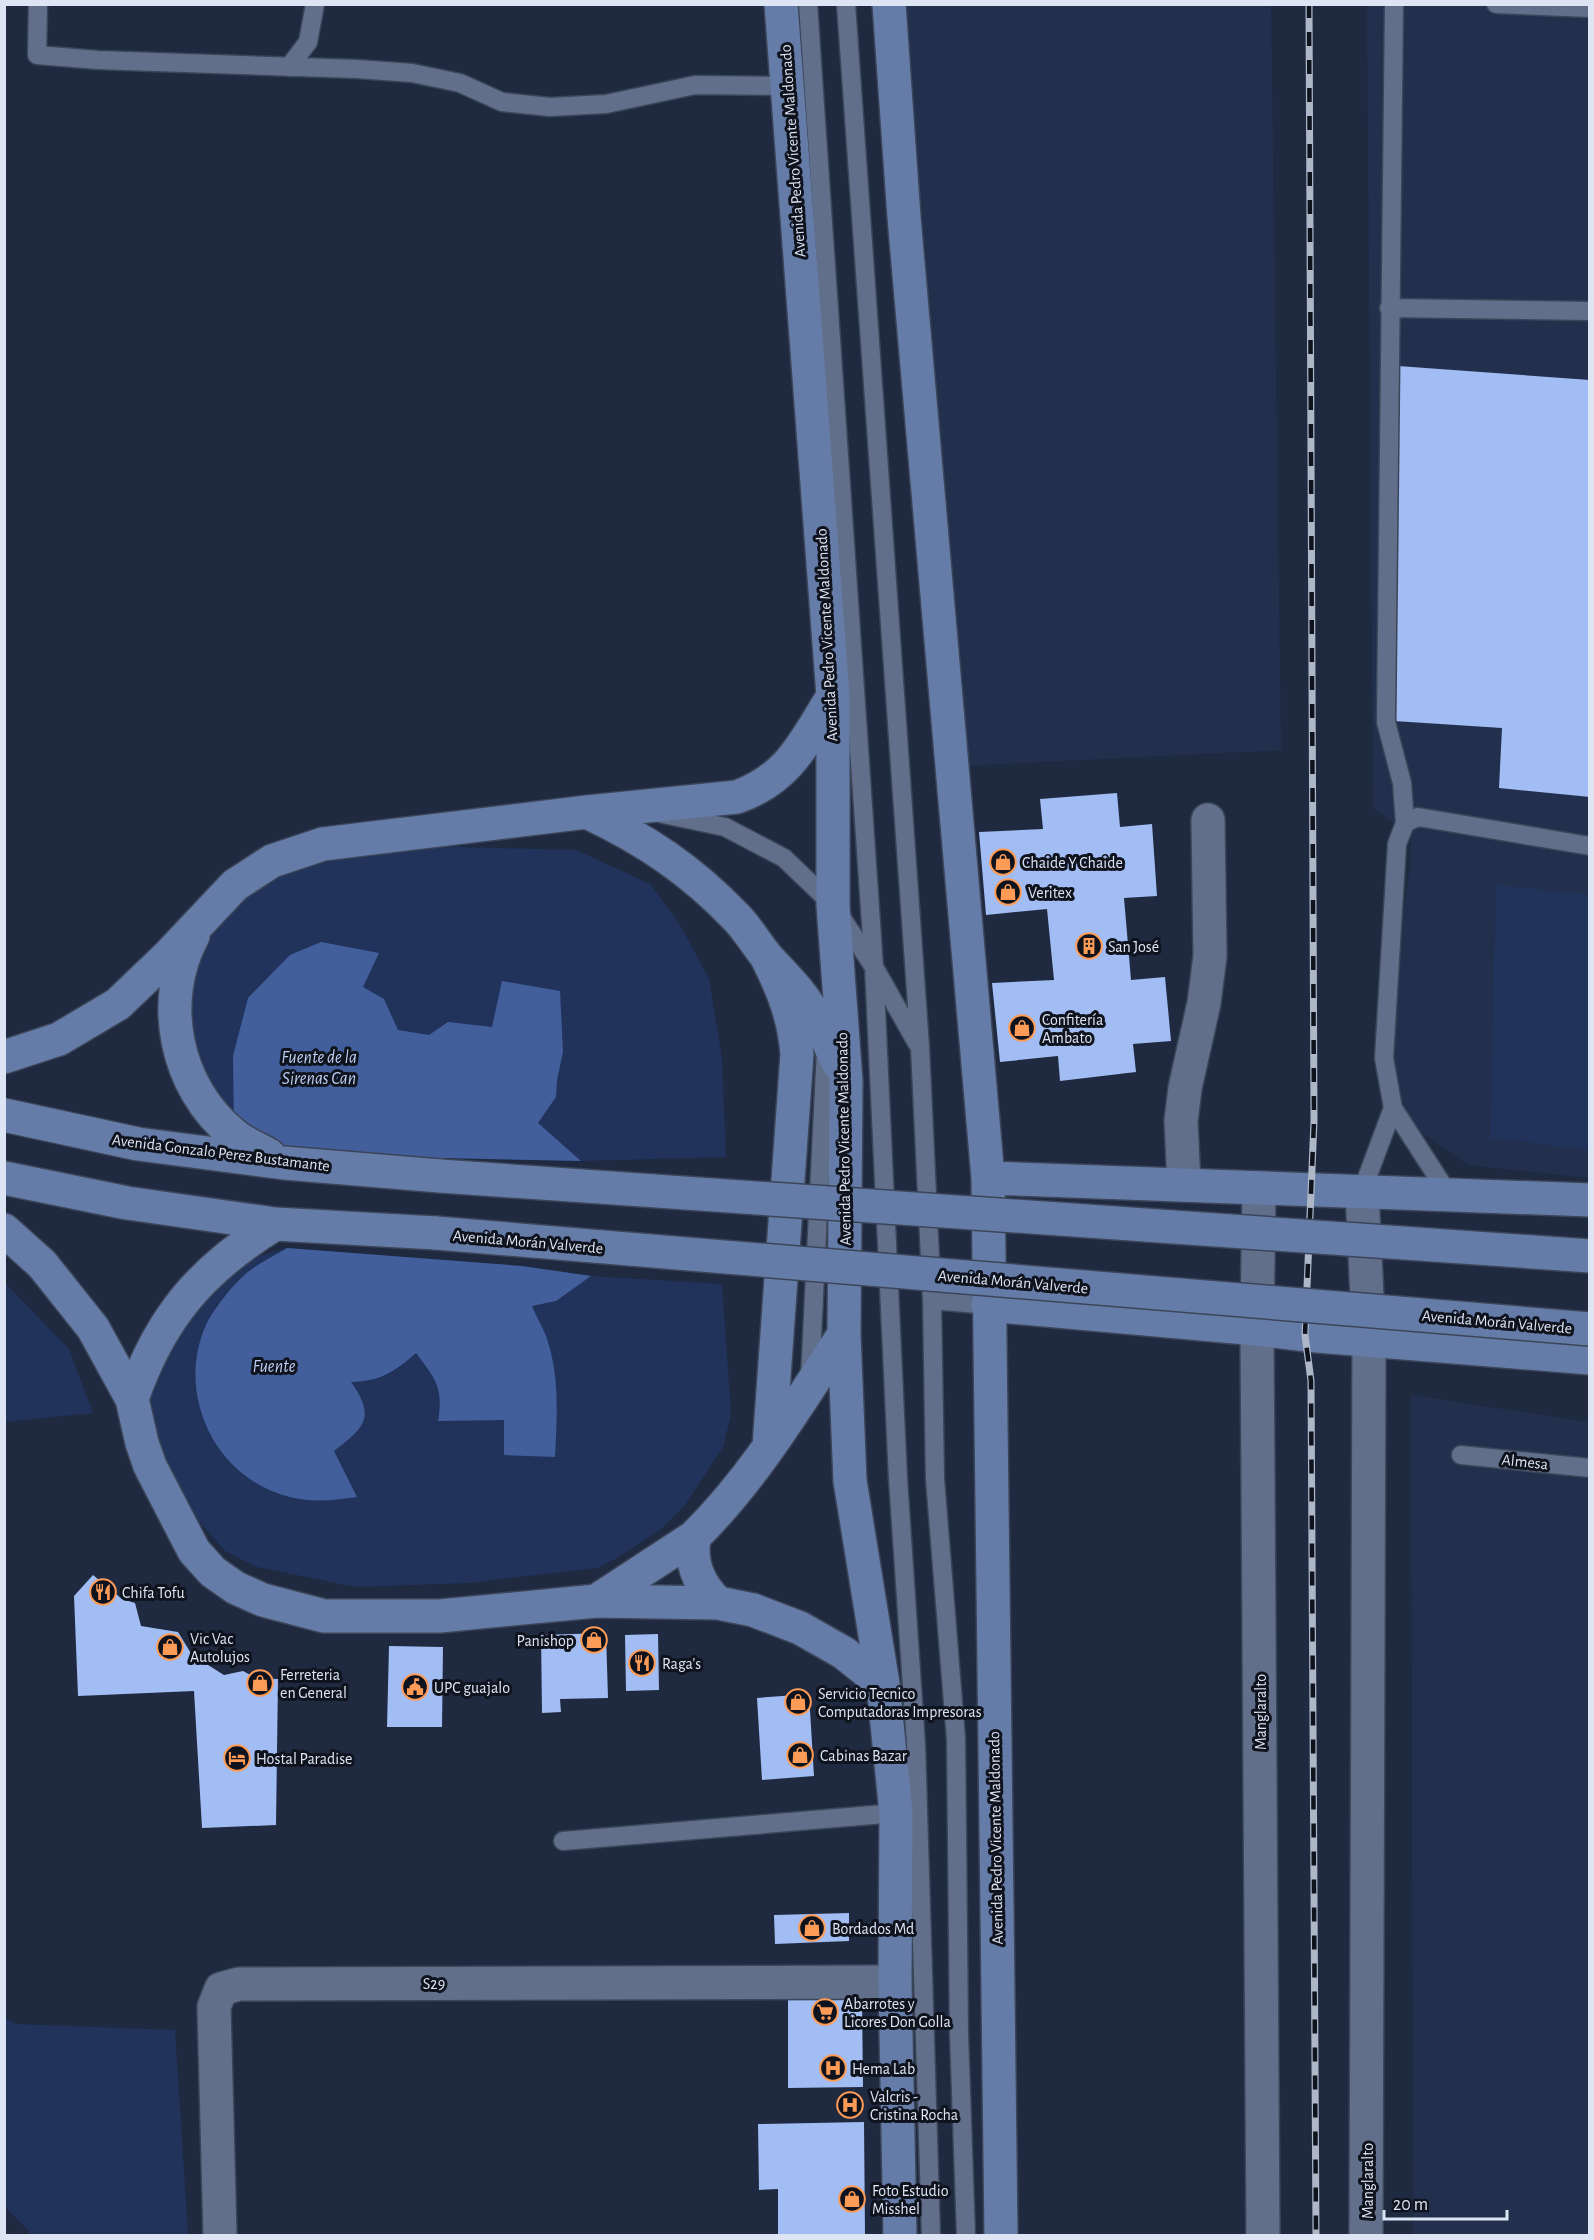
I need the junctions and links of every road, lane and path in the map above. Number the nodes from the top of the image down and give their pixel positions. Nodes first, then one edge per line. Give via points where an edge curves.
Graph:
1 (38, 4) edge
2 (315, 4) edge
3 (781, 4) edge
4 (808, 4) edge
5 (846, 4) edge
6 (889, 4) edge
7 (1394, 4) edge
8 (1496, 4) edge
9 (1590, 8) edge
10 (289, 67) junction
11 (787, 86) junction
12 (1389, 308) junction
13 (1590, 310) edge
14 (833, 696) junction
15 (587, 812) junction
16 (1208, 820) dead end
17 (1405, 823) junction
18 (1590, 846) edge
19 (833, 905) junction
20 (200, 923) junction
21 (766, 956) junction
22 (874, 967) junction
23 (826, 1035) junction
24 (920, 1047) junction
25 (4, 1057) edge
26 (846, 1081) junction
27 (1393, 1108) junction
28 (4, 1115) edge
29 (284, 1163) junction
30 (4, 1178) edge
31 (988, 1178) junction
32 (1184, 1185) junction
33 (1258, 1188) junction
34 (1362, 1191) junction
35 (1449, 1195) junction
36 (1590, 1200) edge
37 (275, 1224) junction
38 (4, 1230) edge
39 (1590, 1256) edge
40 (932, 1299) junction
41 (988, 1305) junction
42 (1257, 1329) junction
43 (1590, 1329) edge
44 (844, 1334) junction
45 (1369, 1339) junction
46 (1590, 1358) edge
47 (809, 1386) junction
48 (132, 1399) junction
49 (769, 1447) junction
50 (1461, 1455) dead end
51 (1590, 1468) edge
52 (694, 1537) junction
53 (596, 1601) junction
54 (718, 1603) junction
55 (883, 1684) junction
56 (916, 1745) junction
57 (896, 1813) junction
58 (563, 1841) dead end
59 (895, 1982) junction
60 (220, 2235) edge
61 (900, 2235) edge
62 (931, 2235) edge
63 (966, 2235) edge
64 (1000, 2235) edge
65 (1263, 2235) edge
66 (1366, 2235) edge

1 - 10 lane via 37,55
2 - 10 lane via 308,42
3 - 11 main road, Avenida Pedro Vicente Maldonado
4 - 22 lane
5 - 24 lane
6 - 31 main road, Avenida Pedro Vicente Maldonado
7 - 12 lane
8 - 9 lane
10 - 11 lane via 412,73 460,82 502,102 550,107 606,104 695,85
11 - 14 main road, Avenida Pedro Vicente Maldonado
12 - 13 lane
12 - 17 lane via 1386,722 1402,783
14 - 15 main road via 794,758 776,777 755,790 737,797
14 - 19 main road, Avenida Pedro Vicente Maldonado
15 - 19 lane via 658,813 725,827 784,858
15 - 20 main road via 323,844 273,861 235,885
15 - 21 main road via 668,857 738,919
16 - 32 main road via 1210,956 1181,1121
17 - 18 lane via 1418,817
17 - 27 lane via 1398,844 1384,1058
19 - 22 lane
19 - 26 main road, Avenida Pedro Vicente Maldonado
20 - 25 main road via 118,1004 59,1039
20 - 29 main road via 176,986 177,1038 188,1075 207,1108 234,1136
21 - 23 main road via 799,992
21 - 49 main road via 788,1003 797,1054
22 - 24 lane
22 - 56 lane via 898,1479
23 - 26 main road
23 - 47 lane
24 - 40 lane
26 - 44 main road, Avenida Pedro Vicente Maldonado
27 - 34 lane
27 - 35 lane
28 - 29 main road, Avenida Gonzalo Perez Bustamante via 138,1144
29 - 39 main road, Avenida Gonzalo Perez Bustamante, bridge
30 - 37 main road via 127,1203
31 - 32 main road
31 - 41 main road, Avenida Pedro Vicente Maldonado
32 - 33 main road
33 - 34 main road
33 - 42 main road, Manglaralto
34 - 35 main road
34 - 45 main road, Manglaralto
35 - 36 main road
37 - 43 main road, Avenida Morán Valverde, bridge via 436,1233
37 - 48 main road via 211,1270 185,1298 160,1335
38 - 48 main road via 42,1264 93,1328
40 - 41 lane
40 - 63 lane via 935,1479 956,1739
41 - 42 main road
41 - 64 main road, Avenida Pedro Vicente Maldonado
42 - 45 main road
42 - 65 main road, Manglaralto
44 - 47 main road
44 - 55 main road, Avenida Pedro Vicente Maldonado via 850,1480
45 - 46 main road
45 - 66 main road, Manglaralto
47 - 49 main road
48 - 53 main road via 150,1466 194,1551 213,1572 254,1596 324,1616 440,1616
49 - 52 main road via 734,1495
50 - 51 lane, Almesa
52 - 53 main road
52 - 54 main road via 696,1573
53 - 54 main road
54 - 55 main road via 753,1610 800,1628 844,1653
55 - 56 lane
55 - 57 main road, Avenida Pedro Vicente Maldonado
56 - 62 lane
57 - 58 lane
57 - 59 main road, Avenida Pedro Vicente Maldonado
59 - 60 main road, S29 via 239,1984 221,1989 214,2007
59 - 61 main road, Avenida Pedro Vicente Maldonado

